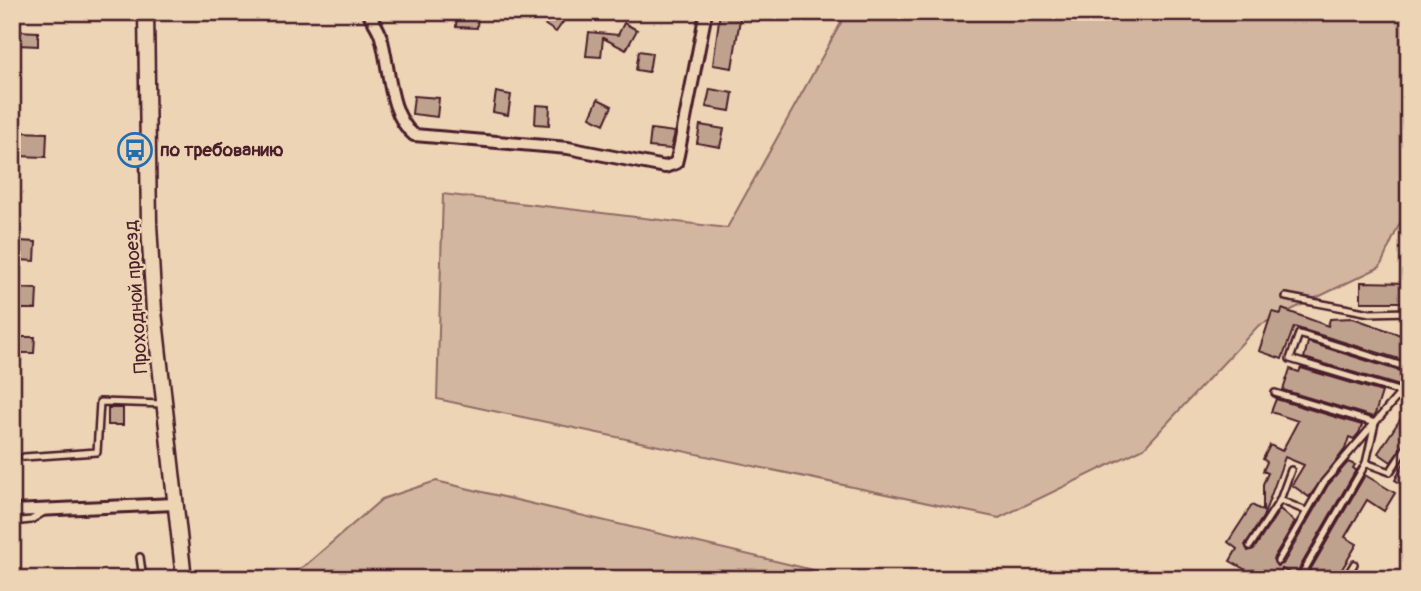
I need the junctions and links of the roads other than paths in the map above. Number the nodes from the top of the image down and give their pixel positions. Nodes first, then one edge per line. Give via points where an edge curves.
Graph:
1 (146, 12) edge
2 (368, 12) edge
3 (706, 12) edge
4 (1286, 297) dead end
5 (1409, 312) edge
6 (1409, 368) edge
7 (1409, 383) edge
8 (1401, 392) junction
9 (1275, 393) dead end
10 (164, 404) junction
11 (1375, 423) junction
12 (1409, 443) edge
13 (24, 457) dead end
14 (1366, 463) junction
15 (1291, 470) dead end
16 (1280, 499) junction
17 (175, 504) junction
18 (47, 510) junction
19 (12, 511) edge
20 (1306, 511) junction
21 (12, 522) edge
22 (1250, 546) dead end
23 (140, 558) dead end
24 (1278, 561) dead end
25 (1354, 564) dead end
26 (143, 579) edge
27 (184, 579) edge
28 (1299, 579) edge
29 (1345, 579) edge

1 - 10 street, Проходной проезд via 149,224
2 - 3 street via 381,35 404,127 414,135 568,148 665,167 676,163
4 - 5 lane via 1370,313
6 - 8 lane via 1299,334 1290,359
7 - 8 lane
8 - 11 lane
9 - 11 lane
10 - 13 lane via 100,402 97,452
10 - 17 street, Проходной проезд
11 - 14 lane
11 - 20 lane via 1324,482
12 - 14 lane via 1390,472
14 - 28 lane
15 - 16 lane
16 - 20 lane
16 - 22 lane
17 - 18 street
17 - 27 street, Проходной проезд
18 - 19 street
18 - 21 lane via 31,520
20 - 24 lane
23 - 26 lane
25 - 29 lane

